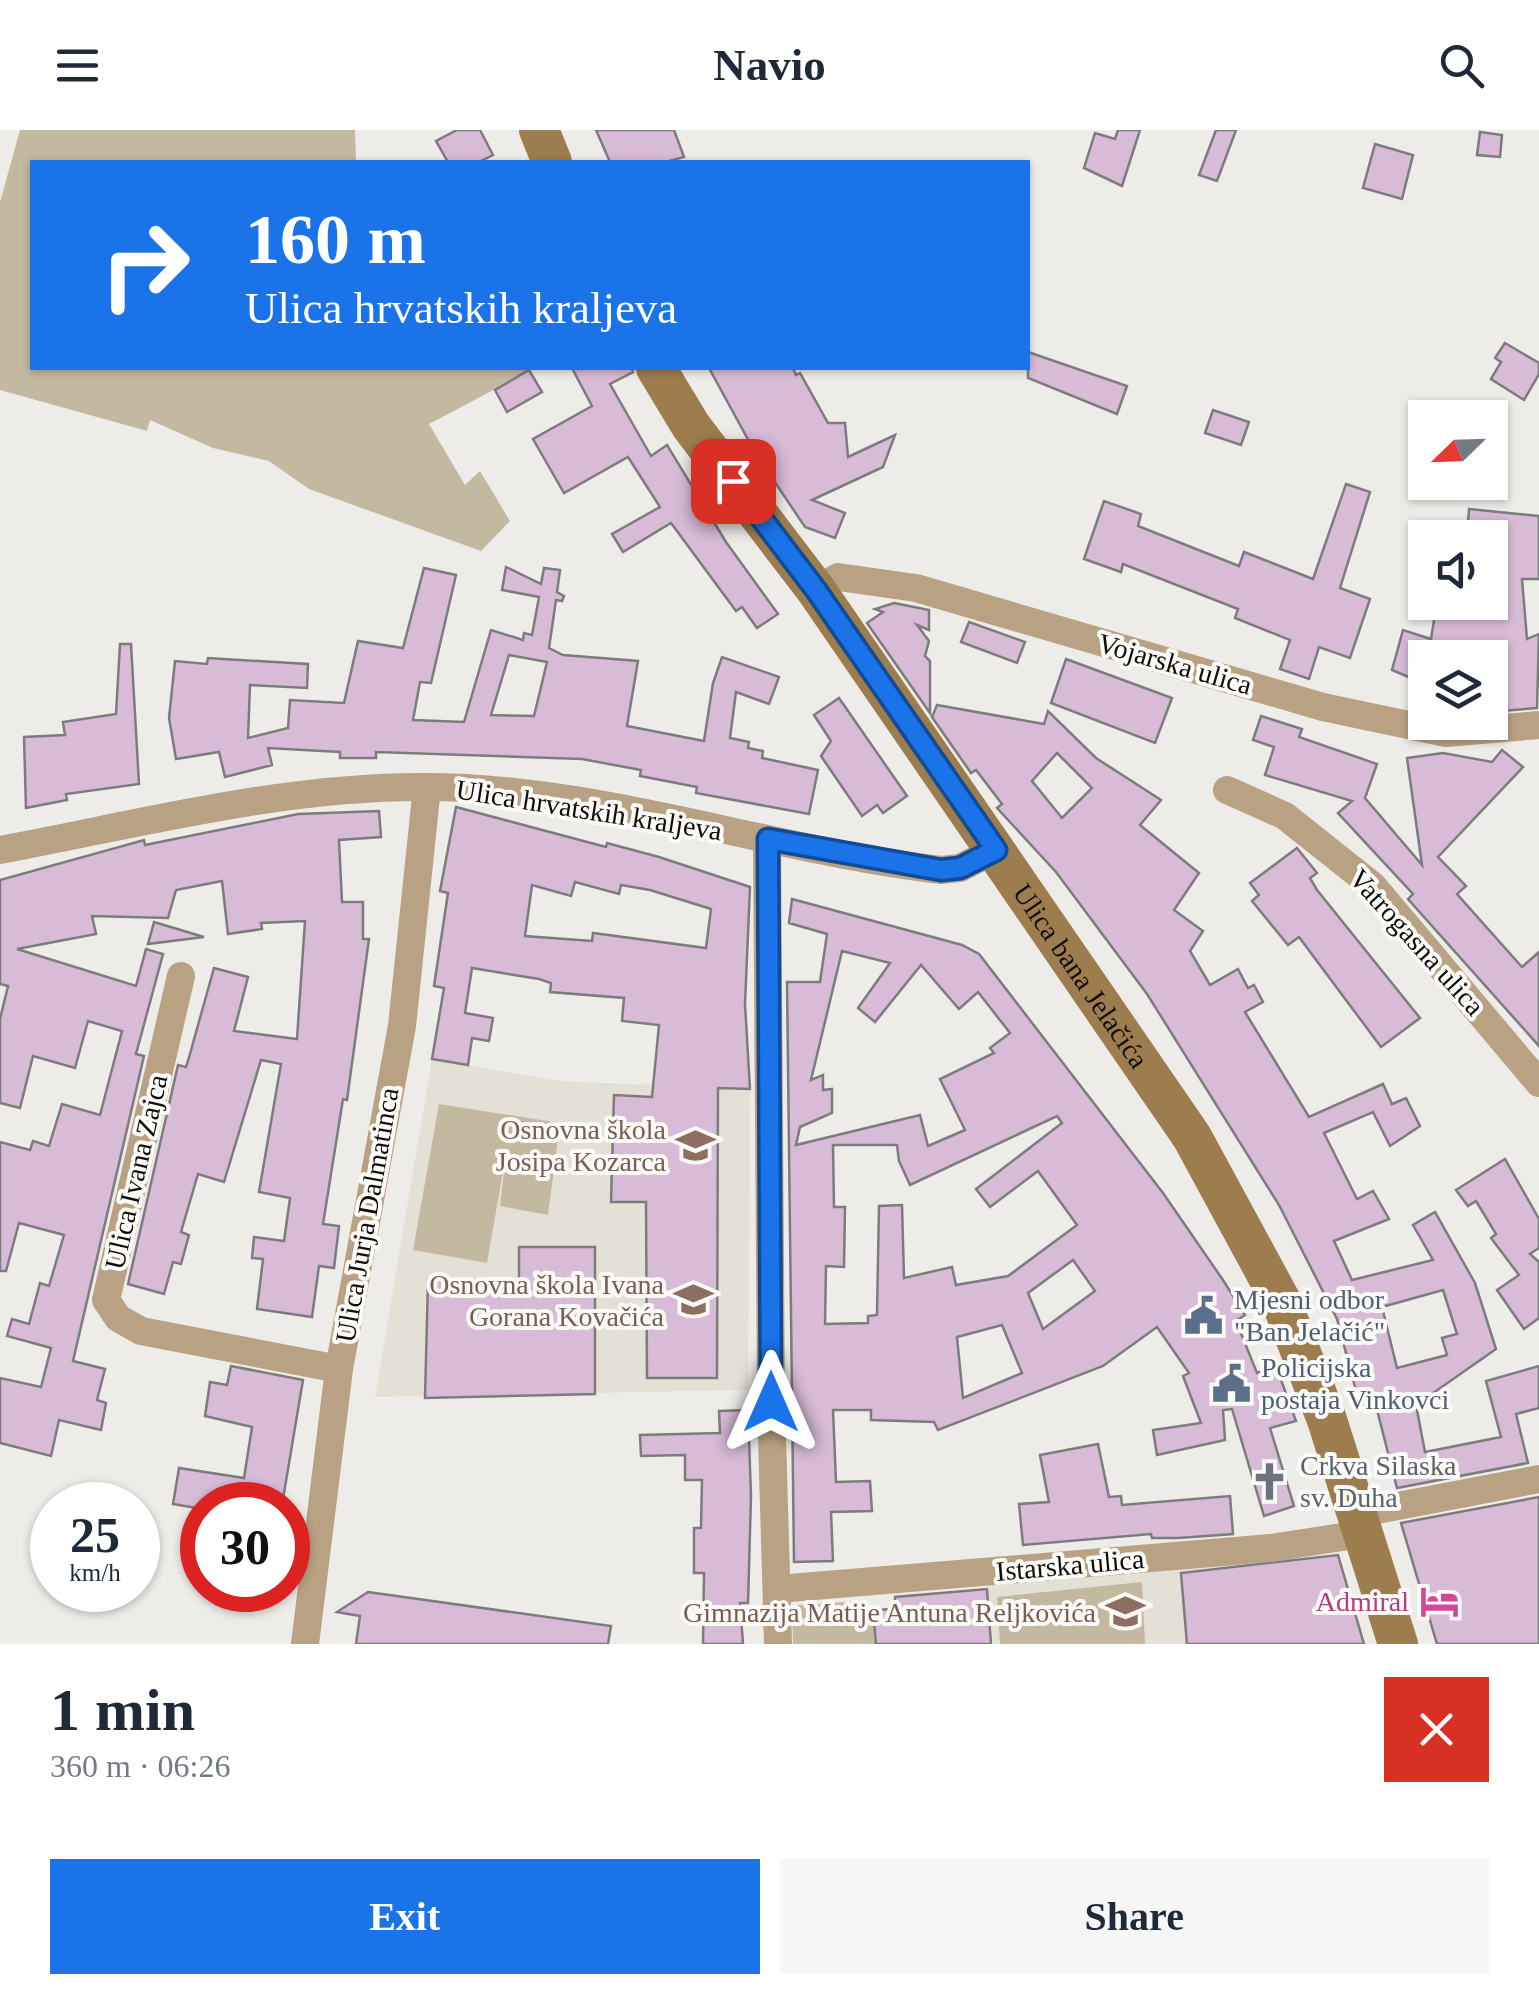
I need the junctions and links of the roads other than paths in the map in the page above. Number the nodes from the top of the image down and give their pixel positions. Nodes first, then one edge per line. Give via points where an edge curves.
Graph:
1 (538, 130) edge
2 (551, 160) edge
3 (657, 370) edge
4 (816, 590) junction
5 (1539, 725) edge
6 (427, 786) junction
7 (1228, 790) dead end
8 (768, 839) junction
9 (0, 850) edge
10 (996, 850) junction
11 (181, 976) dead end
12 (1539, 1083) edge
13 (339, 1369) junction
14 (1539, 1479) edge
15 (1359, 1524) junction
16 (778, 1589) junction
17 (305, 1644) edge
18 (778, 1644) edge
19 (1398, 1644) edge

1 - 2 main road
3 - 4 main road, Ulica bana Jelačića via 691,426
4 - 5 street, Vojarska ulica via 849,577 916,588 1323,707 1446,734
4 - 10 main road, Ulica bana Jelačića
6 - 8 street, Ulica hrvatskih kraljeva via 613,809
6 - 9 street, Ulica hrvatskih kraljeva via 300,796
6 - 13 street, Ulica Jurja Dalmatinca via 402,1026
7 - 12 street, Vatrogasna ulica via 1285,816 1373,886
8 - 10 street, Ulica hrvatskih kraljeva via 941,870
8 - 16 street
10 - 15 main road, Ulica bana Jelačića via 1192,1137 1243,1224 1308,1366
11 - 13 street, Ulica Ivana Zajca via 106,1300 118,1318 140,1331
13 - 17 street, Ulica Jurja Dalmatinca
14 - 15 street, Istarska ulica
15 - 16 street, Istarska ulica via 1271,1548
15 - 19 main road, Ulica bana Jelačića
16 - 18 street

